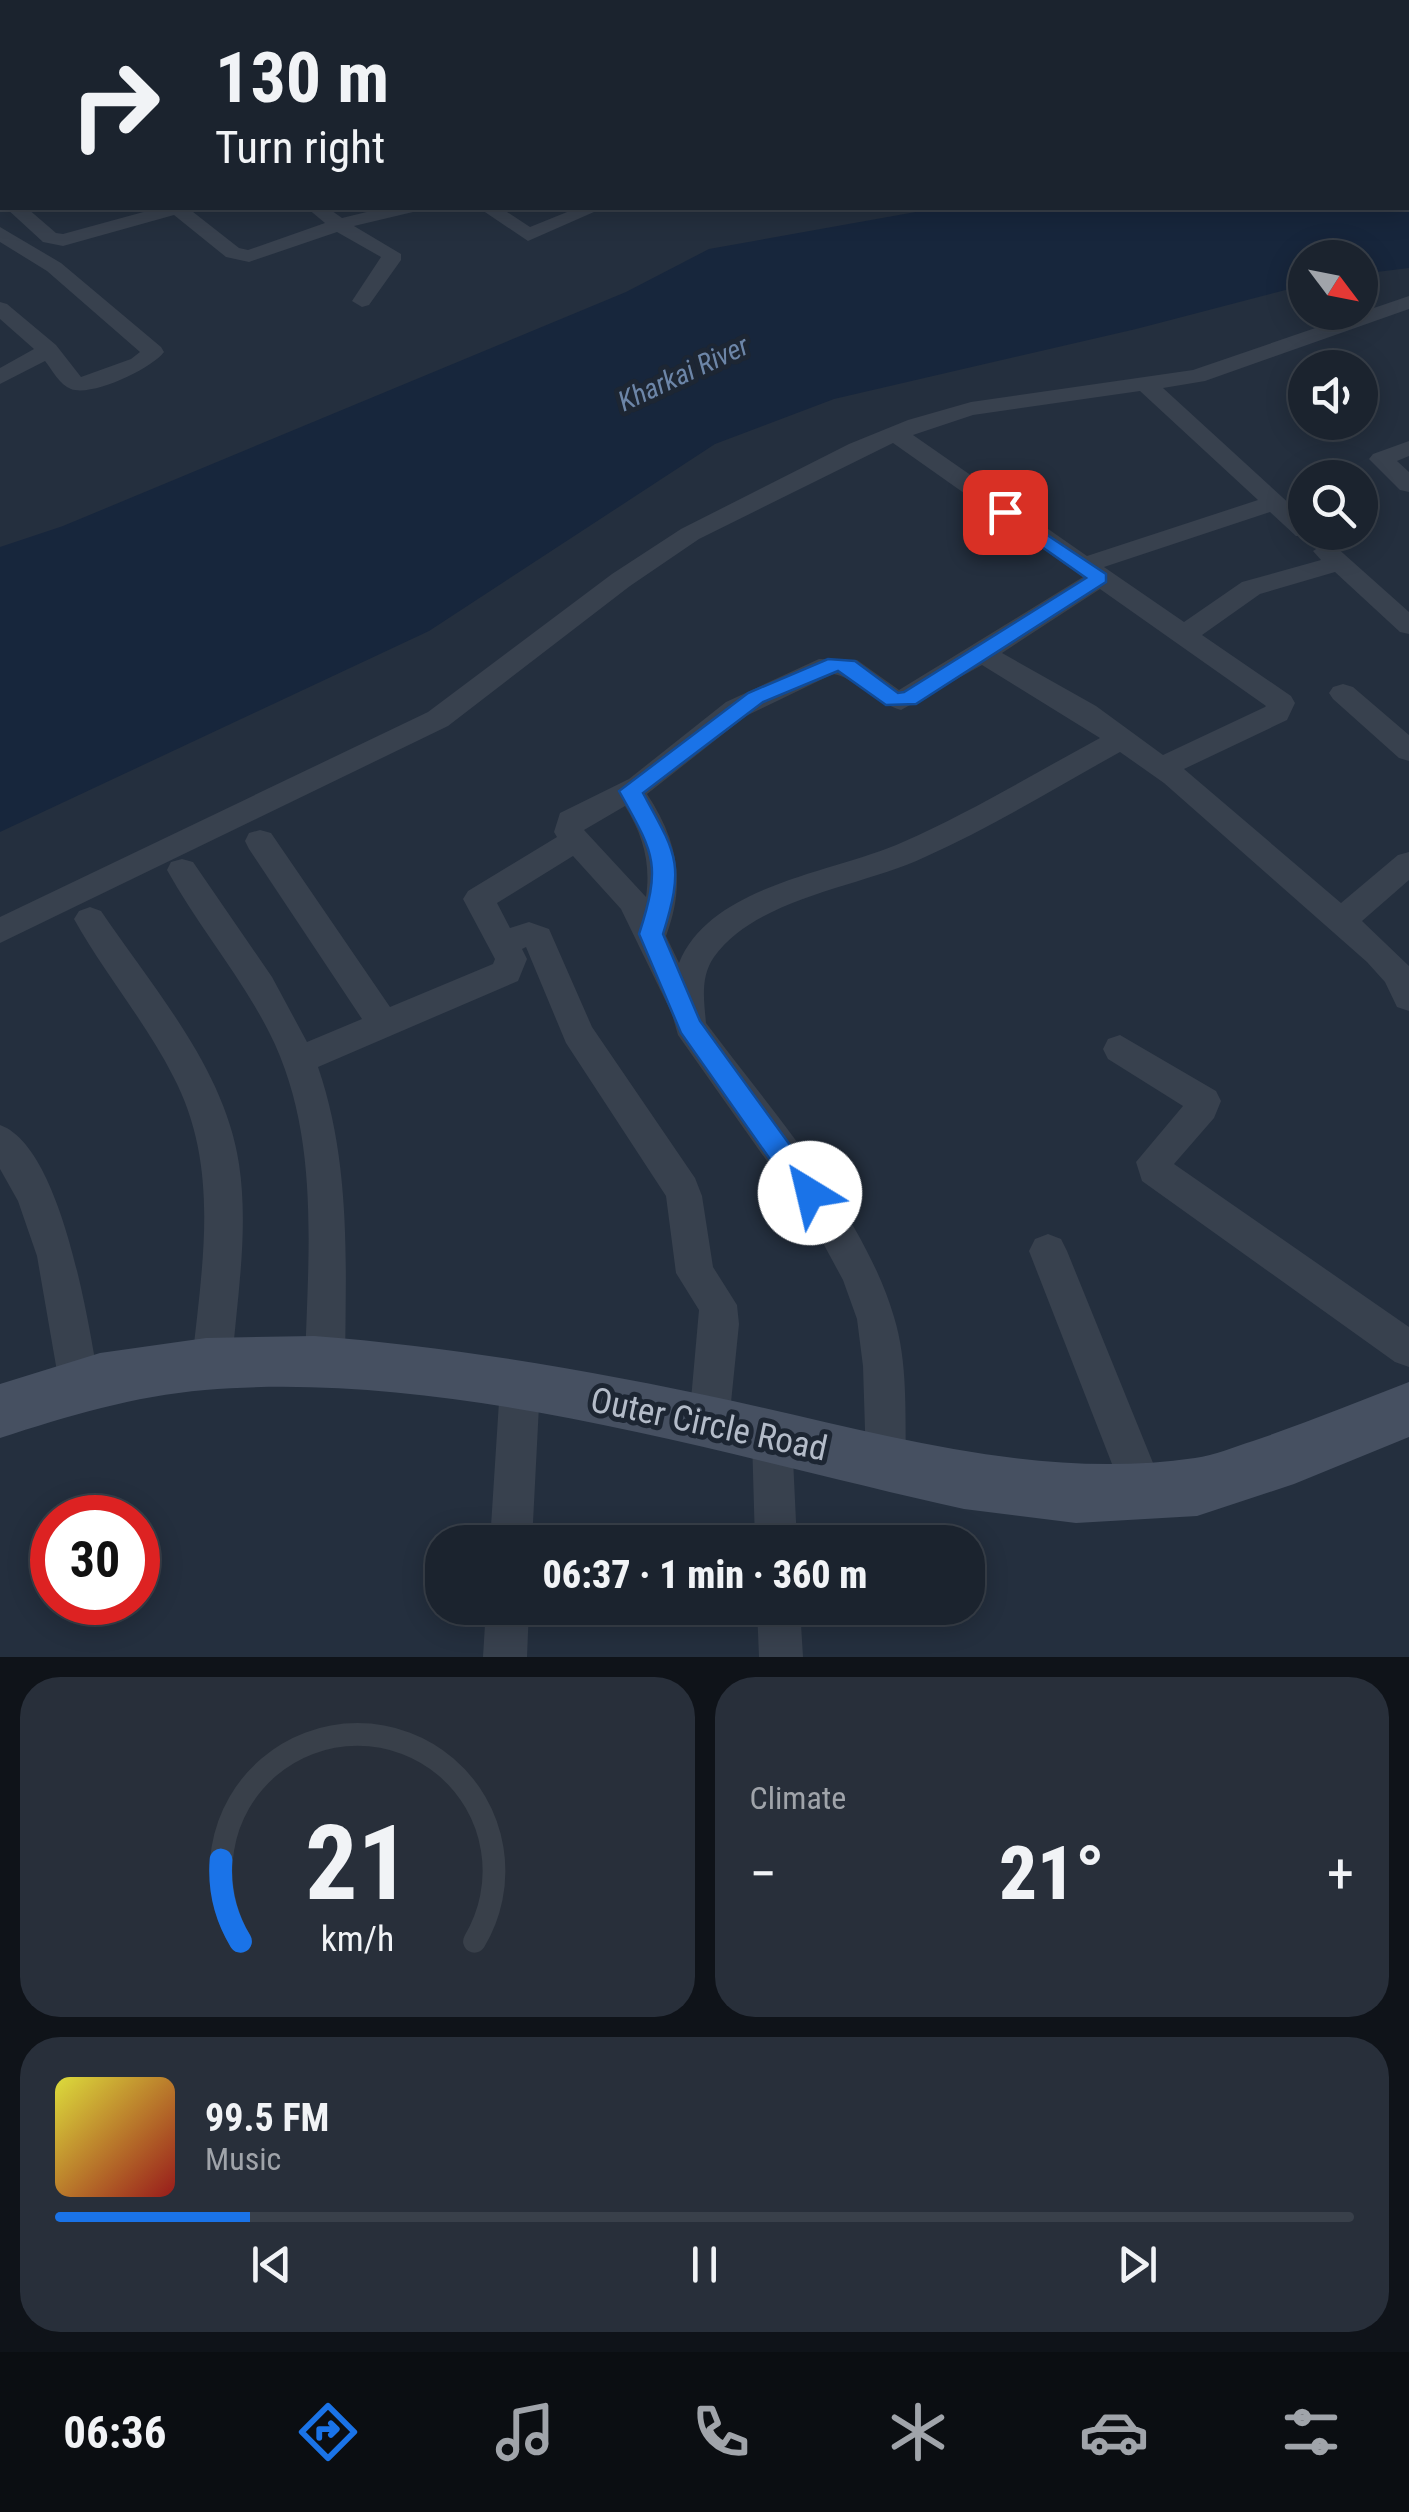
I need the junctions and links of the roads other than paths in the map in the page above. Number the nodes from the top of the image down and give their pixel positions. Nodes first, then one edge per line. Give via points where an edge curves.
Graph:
1 (18, 210) edge
2 (171, 210) edge
3 (181, 210) edge
4 (319, 210) edge
5 (398, 210) edge
6 (492, 210) edge
7 (588, 210) edge
8 (340, 224) junction
9 (0, 234) edge
10 (362, 302) dead end
11 (1409, 302) edge
12 (0, 308) edge
13 (48, 350) junction
14 (0, 377) edge
15 (1148, 386) junction
16 (895, 433) junction
17 (1409, 448) edge
18 (1409, 485) edge
19 (1274, 503) junction
20 (1288, 516) edge
21 (1325, 550) edge
22 (1339, 563) junction
23 (1090, 572) junction
24 (1409, 626) edge
25 (1183, 635) junction
26 (982, 653) junction
27 (1342, 692) dead end
28 (1123, 738) junction
29 (1409, 751) edge
30 (1170, 775) junction
31 (630, 791) junction
32 (577, 839) junction
33 (260, 842) dead end
34 (1409, 863) edge
35 (182, 870) dead end
36 (90, 919) dead end
37 (1341, 921) junction
38 (0, 931) edge
39 (651, 934) junction
40 (502, 942) junction
41 (1409, 998) edge
42 (684, 1005) junction
43 (384, 1025) junction
44 (1120, 1049) dead end
45 (299, 1060) junction
46 (0, 1140) edge
47 (1048, 1250) dead end
48 (1409, 1349) edge
49 (212, 1363) junction
50 (325, 1364) junction
51 (79, 1383) junction
52 (520, 1386) junction
53 (1409, 1409) edge
54 (0, 1410) edge
55 (709, 1422) junction
56 (772, 1438) junction
57 (886, 1462) junction
58 (1143, 1490) junction
59 (513, 1525) edge
60 (775, 1525) edge
61 (507, 1625) edge
62 (779, 1625) edge
63 (505, 1657) edge
64 (780, 1657) edge

1 - 2 street via 50,238 63,240
3 - 8 street via 241,256
4 - 8 street
5 - 8 street
6 - 7 street via 528,235
8 - 10 street via 391,254
9 - 13 street via 54,267 153,352 140,364 81,385
11 - 15 street via 1236,364
12 - 13 street
13 - 14 street
15 - 16 street via 972,409
15 - 19 street
16 - 23 street
16 - 38 street via 690,534 438,719
17 - 18 street via 1381,459
19 - 20 street
19 - 23 street
21 - 22 street
22 - 24 street
22 - 25 street via 1251,588
23 - 25 street
23 - 26 street
25 - 30 street via 1282,707 1171,763
26 - 28 street
26 - 31 street via 901,701 847,666 829,664 736,708
27 - 29 street
28 - 30 street
28 - 42 street via 912,851 766,900 733,921 697,959
30 - 37 street
31 - 32 street via 571,821 568,828
31 - 39 street via 654,828 666,869
32 - 39 street via 634,902
32 - 40 street via 479,899
33 - 43 street
34 - 37 street
35 - 45 street
36 - 49 street via 201,1098 220,1160
37 - 41 street via 1397,974
39 - 42 street
40 - 43 street via 511,959 507,972
40 - 55 street via 538,938 578,1032 684,1196 695,1273 718,1306 720,1324
42 - 57 street via 690,1026 830,1221 860,1275 878,1334
43 - 45 street
44 - 48 street via 1204,1101 1154,1162 1156,1170
45 - 50 street via 320,1138
46 - 51 street via 45,1212
47 - 58 street
49 - 50 main road, Outer Circle Road
49 - 51 main road, Outer Circle Road
50 - 52 main road, Outer Circle Road
51 - 54 main road, Outer Circle Road
52 - 55 main road, Outer Circle Road
52 - 59 street
53 - 58 main road, Outer Circle Road via 1327,1446 1199,1486
55 - 56 main road, Outer Circle Road
56 - 57 main road, Outer Circle Road
56 - 60 street
57 - 58 main road, Outer Circle Road via 1074,1494
61 - 63 street
62 - 64 street

